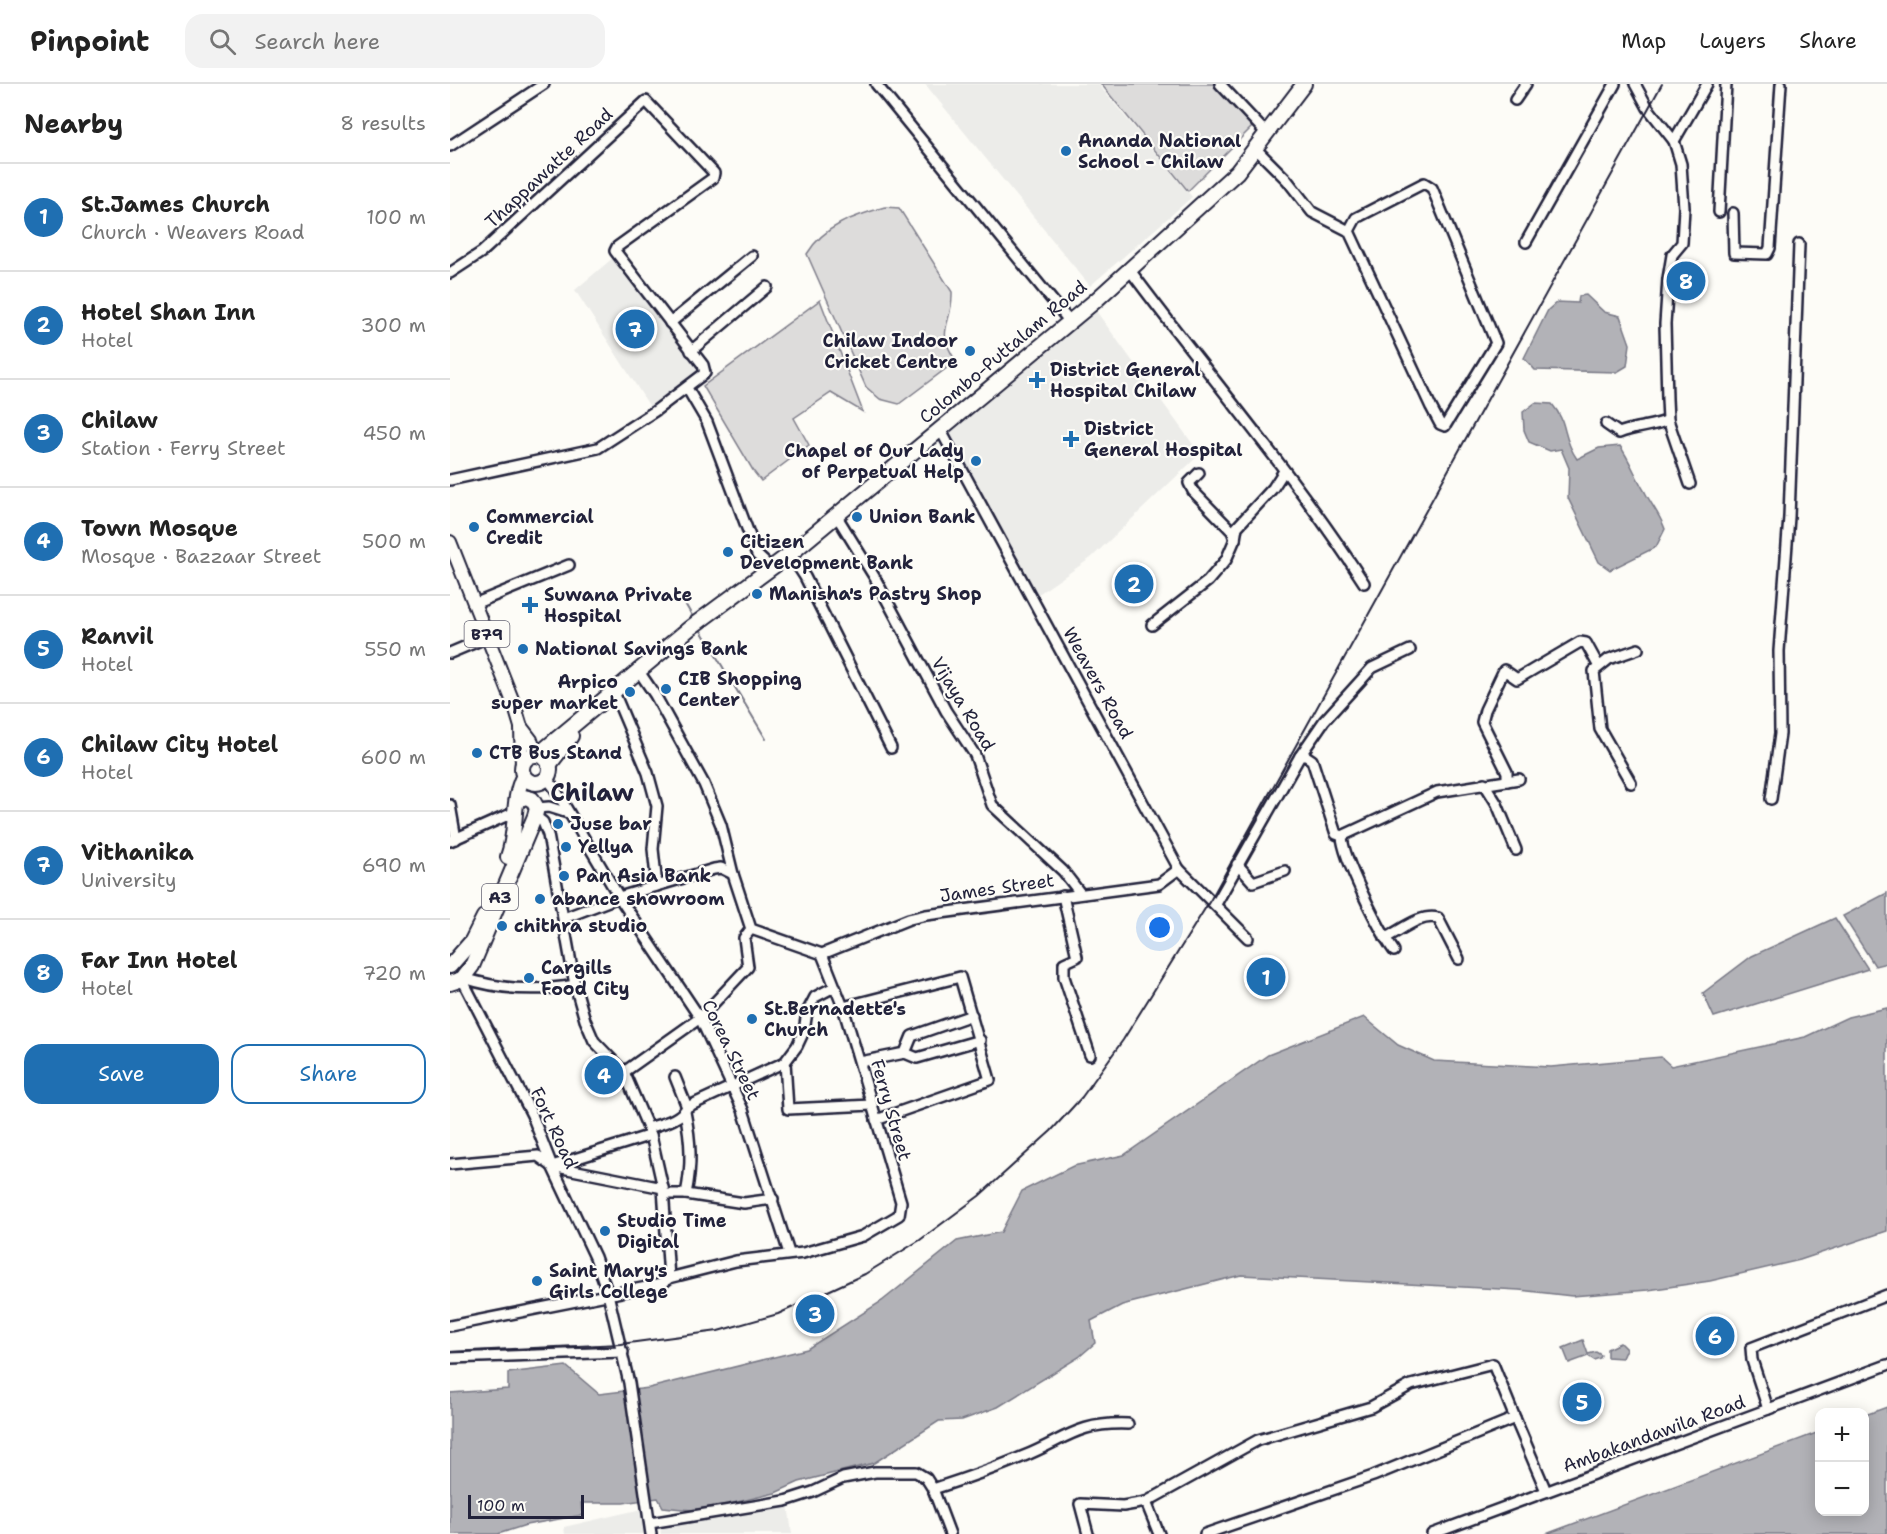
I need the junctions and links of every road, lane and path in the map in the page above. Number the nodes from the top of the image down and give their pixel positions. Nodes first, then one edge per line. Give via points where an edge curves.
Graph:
1 (544, 84) edge
2 (876, 84) edge
3 (1220, 84) edge
4 (1304, 84) edge
5 (1526, 84) edge
6 (1614, 84) edge
7 (1635, 84) edge
8 (1707, 84) edge
9 (1726, 84) edge
10 (1781, 84) edge
11 (1515, 100) dead end
12 (1267, 134) junction
13 (1674, 141) junction
14 (450, 146) edge
15 (1256, 149) junction
16 (1719, 212) dead end
17 (1733, 213) dead end
18 (1349, 231) junction
19 (1526, 242) dead end
20 (1799, 244) dead end
21 (752, 256) dead end
22 (1129, 269) junction
23 (450, 273) edge
24 (767, 287) dead end
25 (1070, 322) junction
26 (670, 323) junction
27 (691, 351) junction
28 (687, 388) junction
29 (1668, 420) junction
30 (1606, 424) dead end
31 (940, 429) junction
32 (1284, 471) junction
33 (1199, 473) dead end
34 (450, 480) edge
35 (1690, 484) dead end
36 (836, 515) junction
37 (1235, 539) junction
38 (450, 542) edge
39 (790, 554) junction
40 (569, 565) dead end
41 (771, 568) junction
42 (1364, 583) dead end
43 (474, 604) junction
44 (1152, 625) dead end
45 (488, 637) junction
46 (1638, 649) dead end
47 (1410, 650) dead end
48 (450, 652) edge
49 (1598, 665) junction
50 (638, 670) junction
51 (613, 690) junction
52 (521, 727) junction
53 (891, 748) dead end
54 (1300, 756) junction
55 (543, 763) junction
56 (522, 771) junction
57 (1519, 779) dead end
58 (1507, 780) junction
59 (1484, 783) junction
60 (1631, 783) dead end
61 (1772, 800) dead end
62 (450, 805) edge
63 (516, 809) junction
64 (536, 812) junction
65 (568, 813) junction
66 (1342, 836) junction
67 (453, 840) edge
68 (1516, 850) dead end
69 (1237, 864) junction
70 (1179, 869) junction
71 (1286, 871) dead end
72 (733, 874) junction
73 (657, 886) junction
74 (1080, 893) junction
75 (1063, 896) junction
76 (619, 897) junction
77 (1216, 904) junction
78 (564, 918) junction
79 (751, 929) junction
80 (1248, 938) dead end
81 (1385, 938) junction
82 (1394, 951) dead end
83 (822, 954) junction
84 (1459, 959) dead end
85 (454, 974) edge
86 (574, 985) junction
87 (834, 987) junction
88 (843, 1007) junction
89 (972, 1015) junction
90 (700, 1018) junction
91 (980, 1040) junction
92 (905, 1053) junction
93 (1090, 1055) dead end
94 (784, 1062) junction
95 (860, 1062) junction
96 (624, 1072) junction
97 (675, 1077) dead end
98 (732, 1084) junction
99 (872, 1105) junction
100 (686, 1109) junction
101 (876, 1120) junction
102 (649, 1132) junction
103 (450, 1164) edge
104 (552, 1166) junction
105 (664, 1191) junction
106 (686, 1194) junction
107 (773, 1199) junction
108 (789, 1253) junction
109 (669, 1278) junction
110 (608, 1294) junction
111 (1887, 1295) edge
112 (450, 1326) edge
113 (623, 1352) junction
114 (450, 1358) edge
115 (1887, 1365) edge
116 (1768, 1409) junction
117 (1515, 1418) junction
118 (1128, 1424) dead end
119 (933, 1489) junction
120 (1546, 1491) junction
121 (1146, 1502) junction
122 (650, 1523) junction
123 (651, 1534) edge
124 (950, 1534) edge
125 (1088, 1534) edge
126 (1159, 1534) edge
127 (1205, 1534) edge
128 (1432, 1534) edge

1 - 14 street
2 - 25 street
3 - 12 street
4 - 12 highway, Colombo-Puttalam Road
5 - 11 street
6 - 19 street
7 - 13 street
8 - 13 street
9 - 16 street
10 - 17 street via 1767,254 1734,253
12 - 15 highway, Colombo-Puttalam Road
13 - 29 street via 1681,164 1684,208 1682,243 1672,255 1668,279
15 - 18 street via 1312,212
15 - 22 highway, Colombo-Puttalam Road via 1216,192
18 - 18 street via 1356,218 1425,183 1432,188 1496,343 1448,425 1440,424 1431,407
20 - 61 street via 1790,517 1779,651 1780,734
21 - 26 street
22 - 25 highway, Colombo-Puttalam Road
22 - 32 street
23 - 26 street, Thappawatte Road via 482,252 646,101 714,173 615,251
24 - 27 street
25 - 31 highway, Colombo-Puttalam Road
26 - 27 street, Thappawatte Road
27 - 28 street, Thappawatte Road via 705,373
28 - 34 street, Thappawatte Road via 598,448
28 - 41 street via 707,422 757,555
29 - 30 street via 1620,433
29 - 35 street
31 - 36 highway, Colombo-Puttalam Road
31 - 70 street, Weavers Road
32 - 37 street via 1237,527
32 - 42 street via 1320,515
33 - 37 street via 1189,483
36 - 39 highway, Colombo-Puttalam Road
36 - 74 street, Vijaya Road via 875,578 946,711 975,755 992,805 1063,871
37 - 44 street via 1226,560 1208,581
38 - 43 main road, B79
39 - 41 highway, Colombo-Puttalam Road
39 - 53 street
40 - 43 street
41 - 50 highway, Colombo-Puttalam Road
43 - 45 main road, B79
45 - 48 street
45 - 52 main road, B79
46 - 49 street
47 - 54 street via 1372,668 1324,721
49 - 58 street via 1586,643 1580,642 1517,679 1504,670 1482,722 1507,772
49 - 60 street via 1594,671 1600,729
50 - 51 highway, Colombo-Puttalam Road
50 - 72 street via 704,784 722,825
51 - 55 highway, Colombo-Puttalam Road via 546,748
51 - 73 street via 641,755 657,806 653,849
52 - 55 main road, B79
52 - 56 main road, B79
54 - 66 street via 1312,760 1336,834
54 - 69 street
55 - 56 highway, Colombo-Puttalam Road via 528,756
55 - 56 highway via 534,783
55 - 65 street, Corea Street
56 - 63 highway, A3
57 - 58 street
58 - 59 street
59 - 66 street via 1437,792
59 - 68 street
62 - 67 street
63 - 64 highway via 525,820
63 - 64 highway via 528,797 535,802
63 - 67 street
63 - 85 highway, A3 via 512,847 499,884
64 - 65 street via 549,807
64 - 78 street via 546,829
64 - 85 highway, A3 via 472,966
65 - 76 street, Corea Street
66 - 81 street via 1342,846
69 - 71 street via 1253,882
69 - 77 street
70 - 74 street, James Street via 1159,884
70 - 77 street, Weavers Road
72 - 73 street via 714,868
72 - 79 street
73 - 76 street
74 - 75 street, James Street
75 - 83 street, James Street via 909,919
75 - 93 street via 1077,957 1064,963 1064,977
76 - 78 street
76 - 90 street, Corea Street
77 - 80 street, Weavers Road
78 - 86 street
79 - 83 street
79 - 90 street via 744,938 748,967
81 - 82 street
81 - 84 street via 1432,916 1438,918
83 - 87 street, Ferry Street
85 - 86 street via 507,989 543,990
85 - 104 street, Fort Road via 532,1115
86 - 96 street via 594,1041
87 - 88 street, Ferry Street
87 - 94 street via 815,997 797,1046
88 - 89 street via 960,977
88 - 95 street, Ferry Street
89 - 91 street
89 - 92 street via 912,1036
90 - 96 street
90 - 98 street, Corea Street
91 - 92 street via 917,1058
91 - 101 street via 990,1080
92 - 95 street
94 - 98 street
94 - 99 street via 788,1109
95 - 99 street, Ferry Street
96 - 102 street
97 - 100 street
98 - 100 street
98 - 107 street, Corea Street
99 - 101 street, Ferry Street
100 - 102 street
100 - 106 street via 691,1160
101 - 108 street, Ferry Street via 901,1202 899,1215 857,1238 803,1253
102 - 104 street
102 - 105 street
103 - 104 street via 538,1156
104 - 105 street
104 - 110 street, Fort Road
105 - 106 street
105 - 109 street
106 - 107 street via 744,1203
107 - 108 street, Corea Street
108 - 109 street, Ferry Street
109 - 110 street, Ferry Street via 662,1284
110 - 112 street, Ferry Street
110 - 113 street, Fort Road
111 - 116 street via 1751,1348
113 - 114 street
113 - 122 street, Fort Road
115 - 116 street, Ambakandawila Road
116 - 120 street, Ambakandawila Road
117 - 120 street
117 - 121 street via 1493,1364 1411,1385 1371,1407 1258,1440
117 - 127 street via 1373,1476
118 - 119 street via 1103,1423 1066,1433 1026,1456
119 - 122 street via 916,1472 875,1472 843,1478 785,1501
119 - 124 street
120 - 128 street, Ambakandawila Road
121 - 125 street via 1123,1506 1080,1504
121 - 126 street
122 - 123 street, Fort Road

